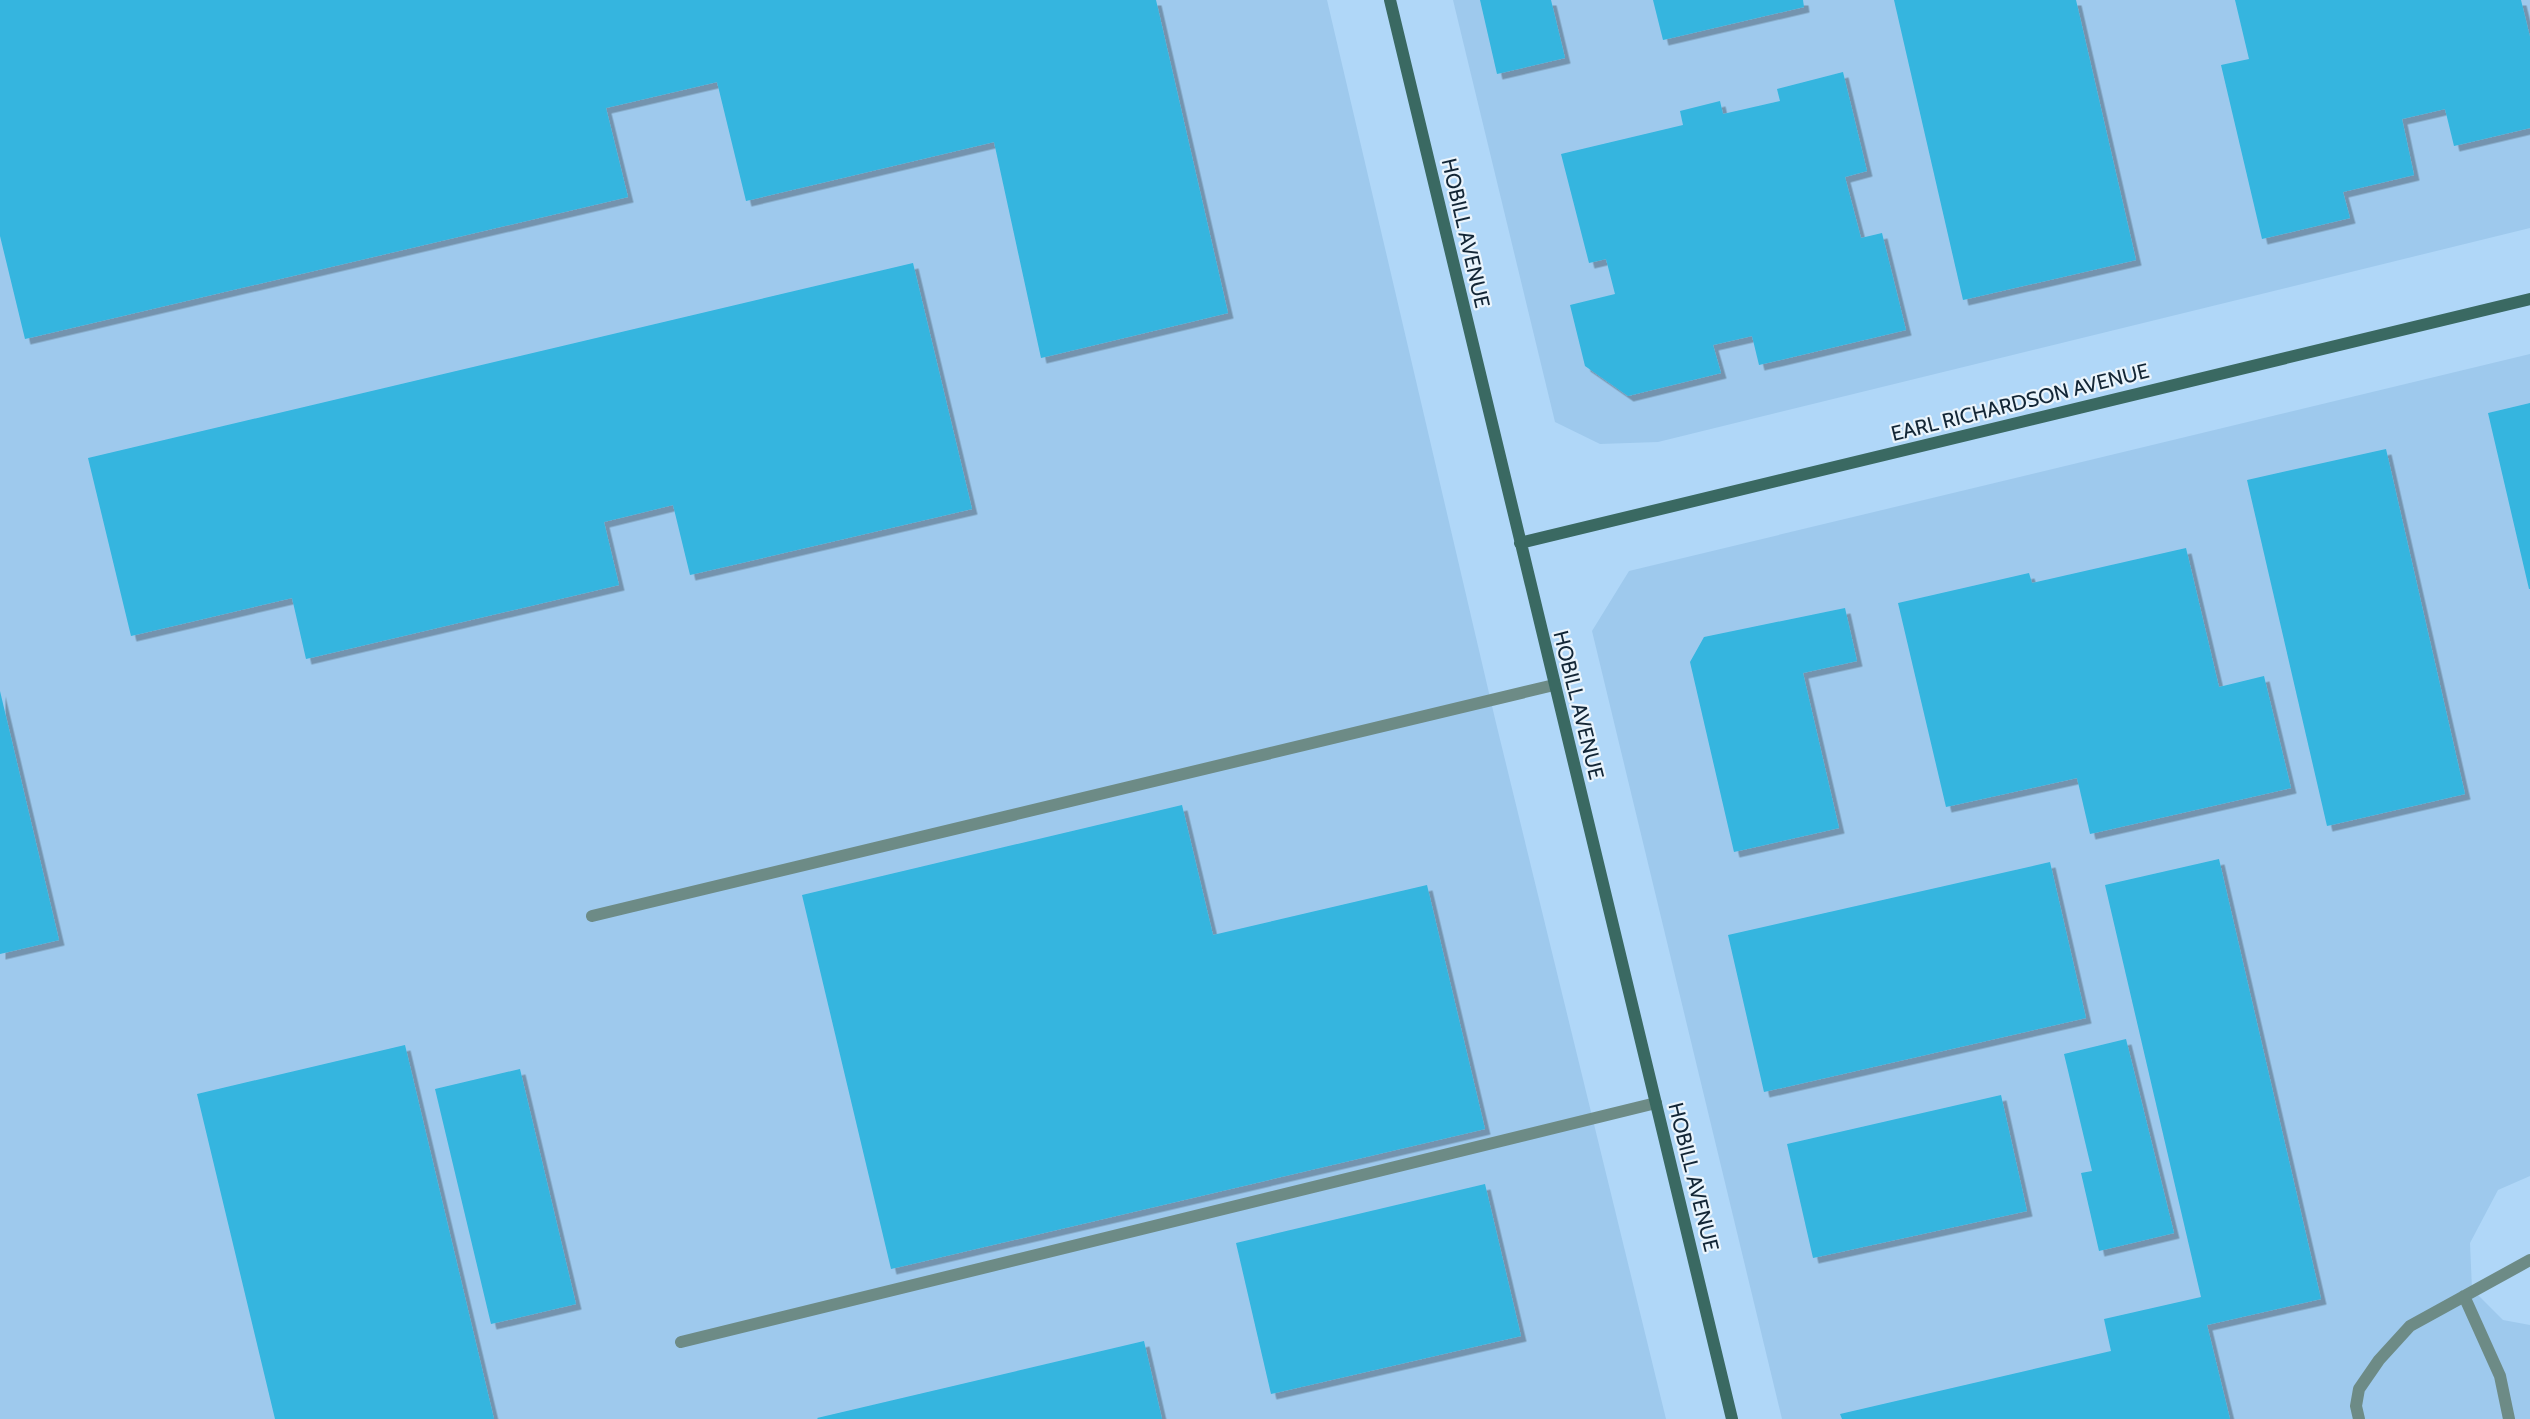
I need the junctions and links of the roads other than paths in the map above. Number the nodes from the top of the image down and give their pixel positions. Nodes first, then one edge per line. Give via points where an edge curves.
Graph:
1 (1390, 0) edge
2 (2530, 299) edge
3 (1520, 543) junction
4 (1554, 685) junction
5 (592, 916) dead end
6 (1656, 1103) junction
7 (2530, 1260) edge
8 (2464, 1296) junction
9 (681, 1342) dead end
10 (1732, 1419) edge
11 (2359, 1419) edge
12 (2509, 1419) edge

1 - 3 street, HOBILL AVENUE
2 - 3 street, EARL RICHARDSON AVENUE
3 - 4 street, HOBILL AVENUE
4 - 5 lane
4 - 6 street, HOBILL AVENUE
6 - 9 lane
6 - 10 street, HOBILL AVENUE
7 - 8 lane
8 - 11 lane via 2410,1326 2379,1360 2359,1389
8 - 12 lane via 2500,1376

